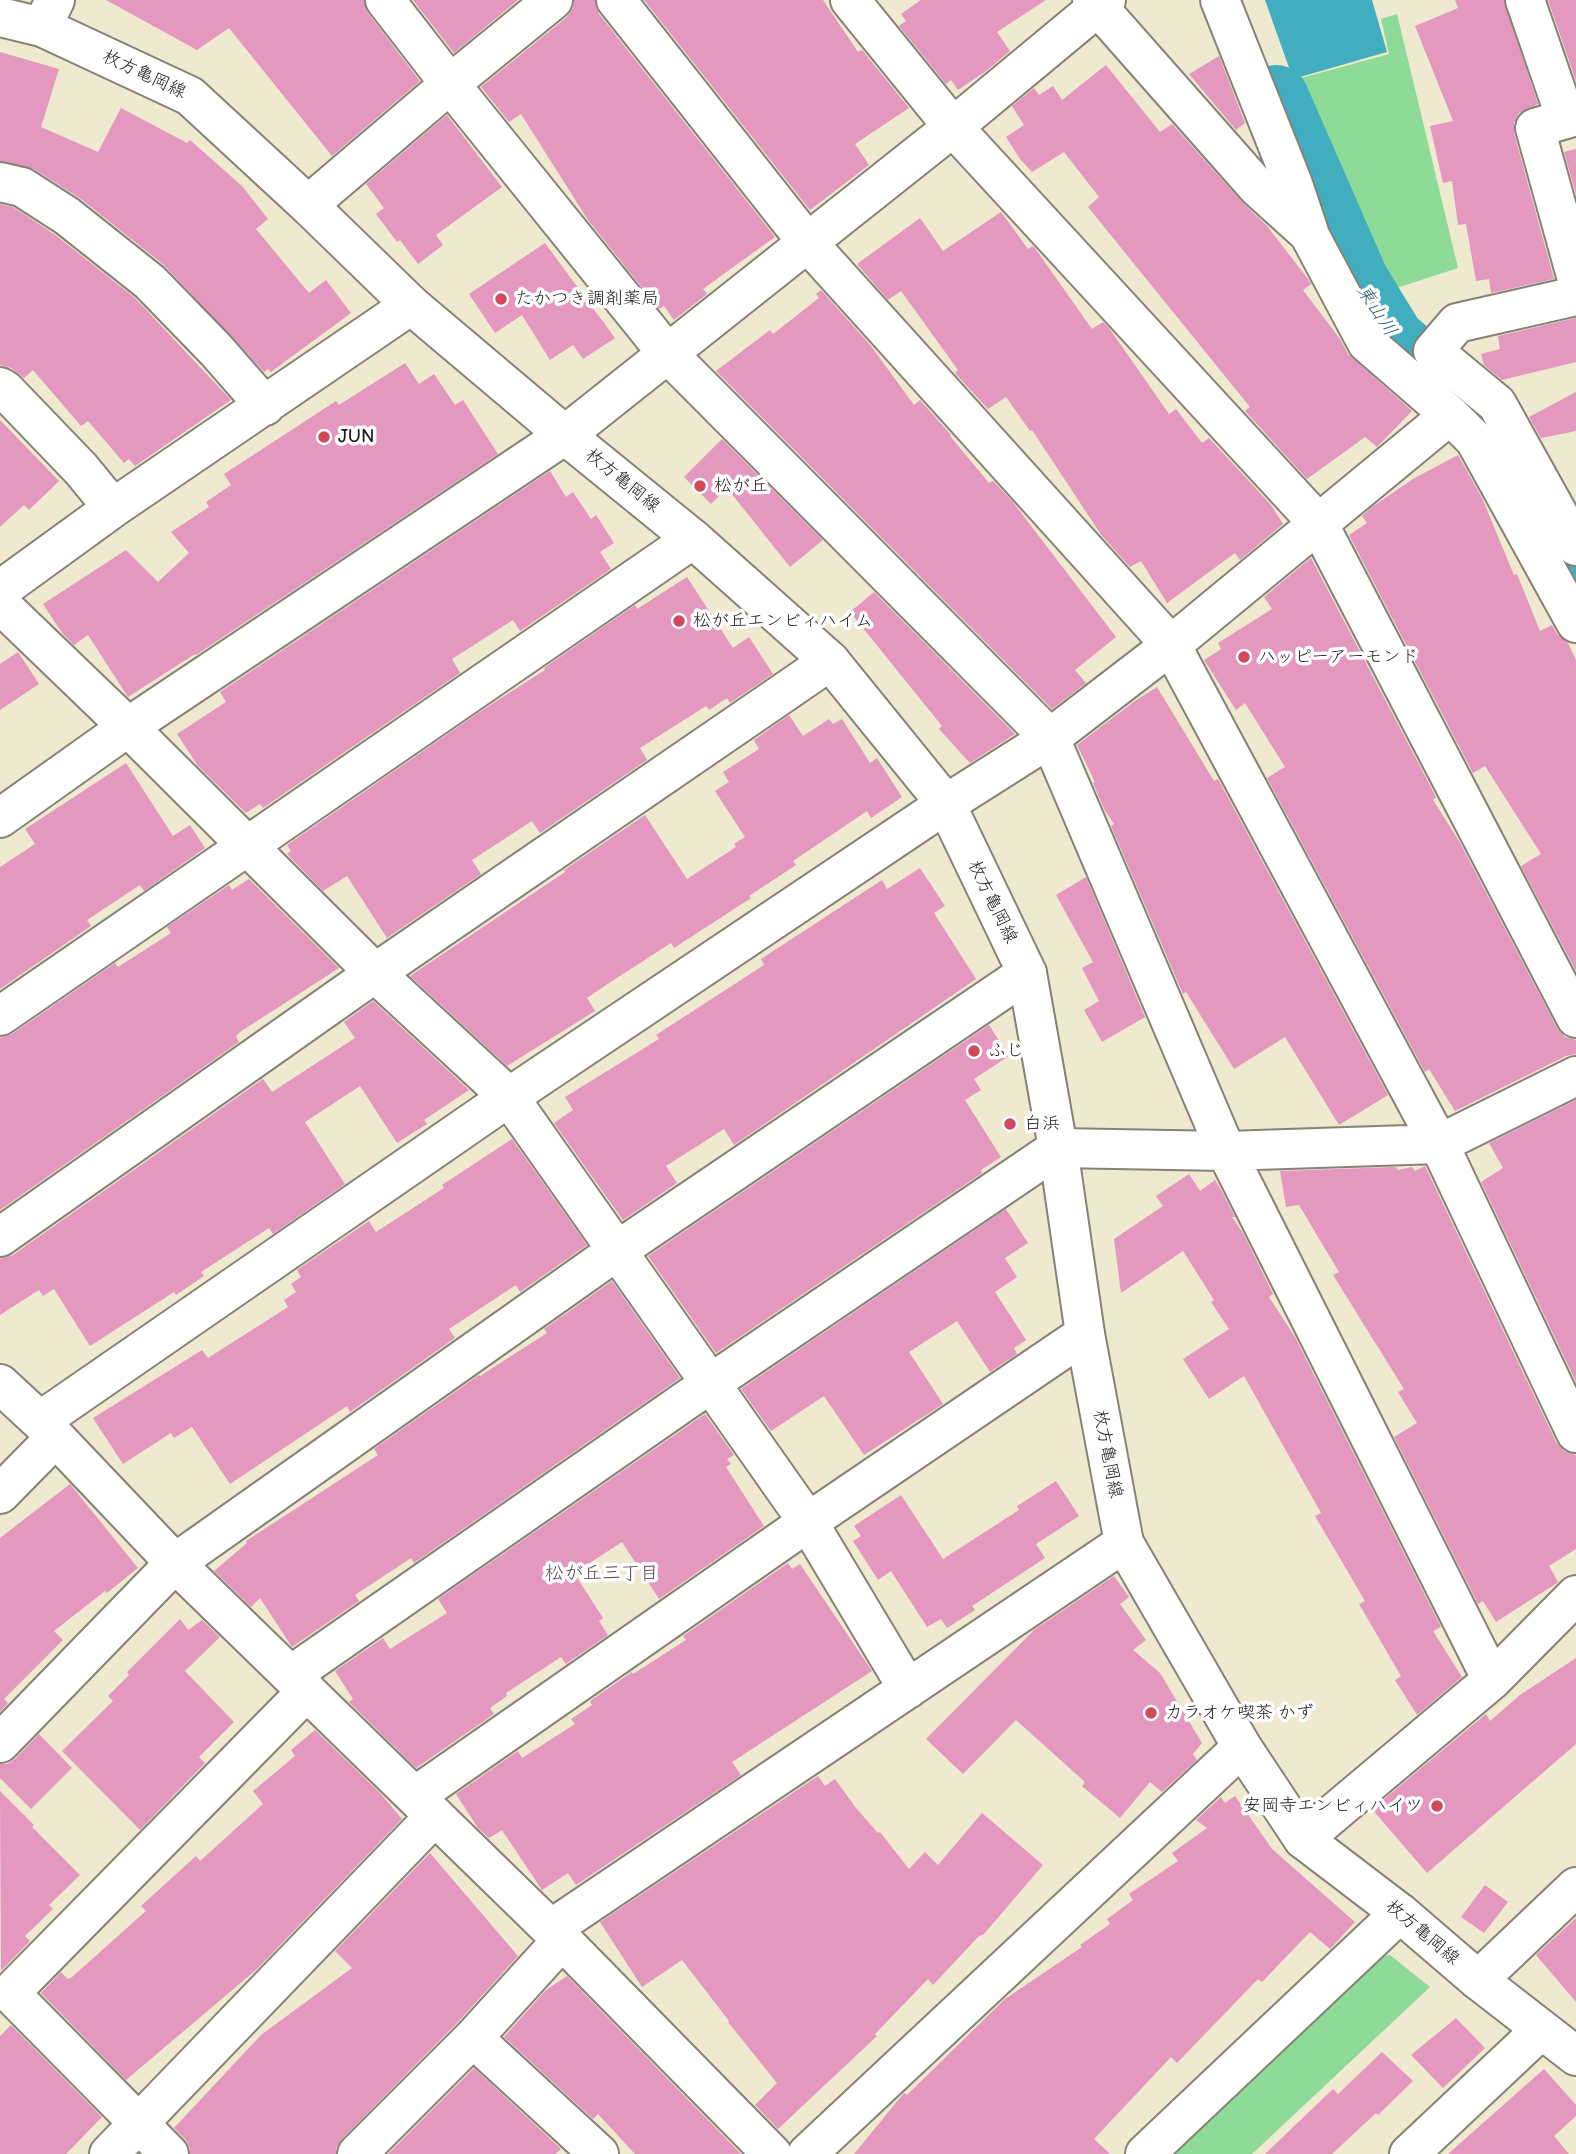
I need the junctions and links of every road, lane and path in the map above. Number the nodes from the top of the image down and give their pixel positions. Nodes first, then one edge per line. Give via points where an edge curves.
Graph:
1 (385, 0) edge
2 (553, 0) edge
3 (616, 0) edge
4 (850, 0) edge
5 (1220, 0) edge
6 (1525, 0) edge
7 (1099, 2) edge
8 (48, 14) edge
9 (0, 17) edge
10 (450, 84) junction
11 (1571, 118) edge
12 (953, 127) junction
13 (0, 182) edge
14 (309, 205) junction
15 (1310, 234) junction
16 (807, 242) junction
17 (1576, 276) edge
18 (1576, 296) edge
19 (411, 305) junction
20 (667, 353) junction
21 (0, 387) edge
22 (265, 406) junction
23 (1450, 415) junction
24 (565, 435) junction
25 (113, 508) junction
26 (1318, 523) junction
27 (693, 539) junction
28 (1576, 546) edge
29 (0, 590) edge
30 (0, 604) edge
31 (1576, 623) edge
32 (1171, 645) junction
33 (830, 661) junction
34 (128, 727) junction
35 (1049, 738) junction
36 (946, 804) junction
37 (0, 818) edge
38 (246, 845) junction
39 (374, 973) junction
40 (1027, 974) junction
41 (0, 1016) edge
42 (1576, 1018) edge
43 (1576, 1076) edge
44 (509, 1097) junction
45 (1439, 1144) junction
46 (1058, 1148) junction
47 (1226, 1151) junction
48 (0, 1237) edge
49 (615, 1252) junction
50 (1085, 1334) junction
51 (711, 1383) junction
52 (0, 1384) edge
53 (47, 1430) junction
54 (1576, 1433) edge
55 (0, 1494) edge
56 (808, 1522) junction
57 (1124, 1544) junction
58 (175, 1563) junction
59 (1576, 1595) edge
60 (1493, 1680) junction
61 (299, 1683) junction
62 (908, 1689) junction
63 (0, 1743) edge
64 (1242, 1747) junction
65 (425, 1806) junction
66 (1303, 1839) junction
67 (1576, 1886) edge
68 (1400, 1913) junction
69 (556, 1934) junction
70 (1478, 1980) junction
71 (3, 1993) edge
72 (1541, 2030) junction
73 (472, 2038) junction
74 (1576, 2056) edge
75 (139, 2124) junction
76 (108, 2154) edge
77 (169, 2154) edge
78 (357, 2154) edge
79 (599, 2154) edge
80 (772, 2154) edge
81 (807, 2154) edge
82 (1145, 2154) edge
83 (1409, 2154) edge

1 - 10 street
2 - 10 street
3 - 16 street
4 - 12 street
5 - 15 street
6 - 11 street
7 - 12 street
7 - 15 street via 1258,188
8 - 9 street, 枚方亀岡線
8 - 14 street, 枚方亀岡線 via 190,96
10 - 14 street
10 - 20 street
11 - 17 street via 1535,128
12 - 16 street
12 - 26 street
13 - 22 street via 22,187 67,216 150,282
14 - 19 street, 枚方亀岡線
15 - 23 street via 1367,343
16 - 20 street
16 - 32 street
18 - 28 street via 1457,323 1433,351 1497,404
19 - 22 street
19 - 24 street, 枚方亀岡線
20 - 24 street
20 - 35 street
21 - 25 street
22 - 25 street
23 - 26 street
23 - 31 street via 1475,440
24 - 27 street, 枚方亀岡線
24 - 34 street
25 - 29 street
26 - 32 street
26 - 42 street
27 - 33 street, 枚方亀岡線
27 - 38 street
30 - 34 street
32 - 35 street
32 - 45 street
33 - 36 street, 枚方亀岡線
33 - 39 street
34 - 37 street
34 - 38 street
35 - 36 street
35 - 47 street
36 - 40 street, 枚方亀岡線
36 - 44 street
38 - 39 street
38 - 41 street
39 - 44 street
39 - 48 street
40 - 46 street, 枚方亀岡線
40 - 49 street
43 - 45 street
44 - 49 street
44 - 53 street
45 - 47 street
45 - 54 street
46 - 47 street
46 - 50 street, 枚方亀岡線
46 - 51 street
47 - 60 street
49 - 51 street
49 - 58 street
50 - 56 street
50 - 57 street, 枚方亀岡線
51 - 56 street
51 - 61 street
52 - 53 street
53 - 55 street
53 - 58 street
56 - 62 street
56 - 65 street
57 - 62 street
57 - 64 street, 枚方亀岡線
58 - 61 street
58 - 63 street
59 - 60 street
60 - 66 street
61 - 65 street
61 - 71 street
62 - 69 street
64 - 66 street, 枚方亀岡線
64 - 81 street
65 - 69 street
65 - 75 street
66 - 68 street, 枚方亀岡線
67 - 70 street
68 - 70 street, 枚方亀岡線
68 - 82 street
69 - 73 street
69 - 80 street
70 - 72 street, 枚方亀岡線
71 - 75 street
72 - 74 street, 枚方亀岡線
72 - 83 street
73 - 78 street
73 - 79 street
75 - 76 street
75 - 77 street

